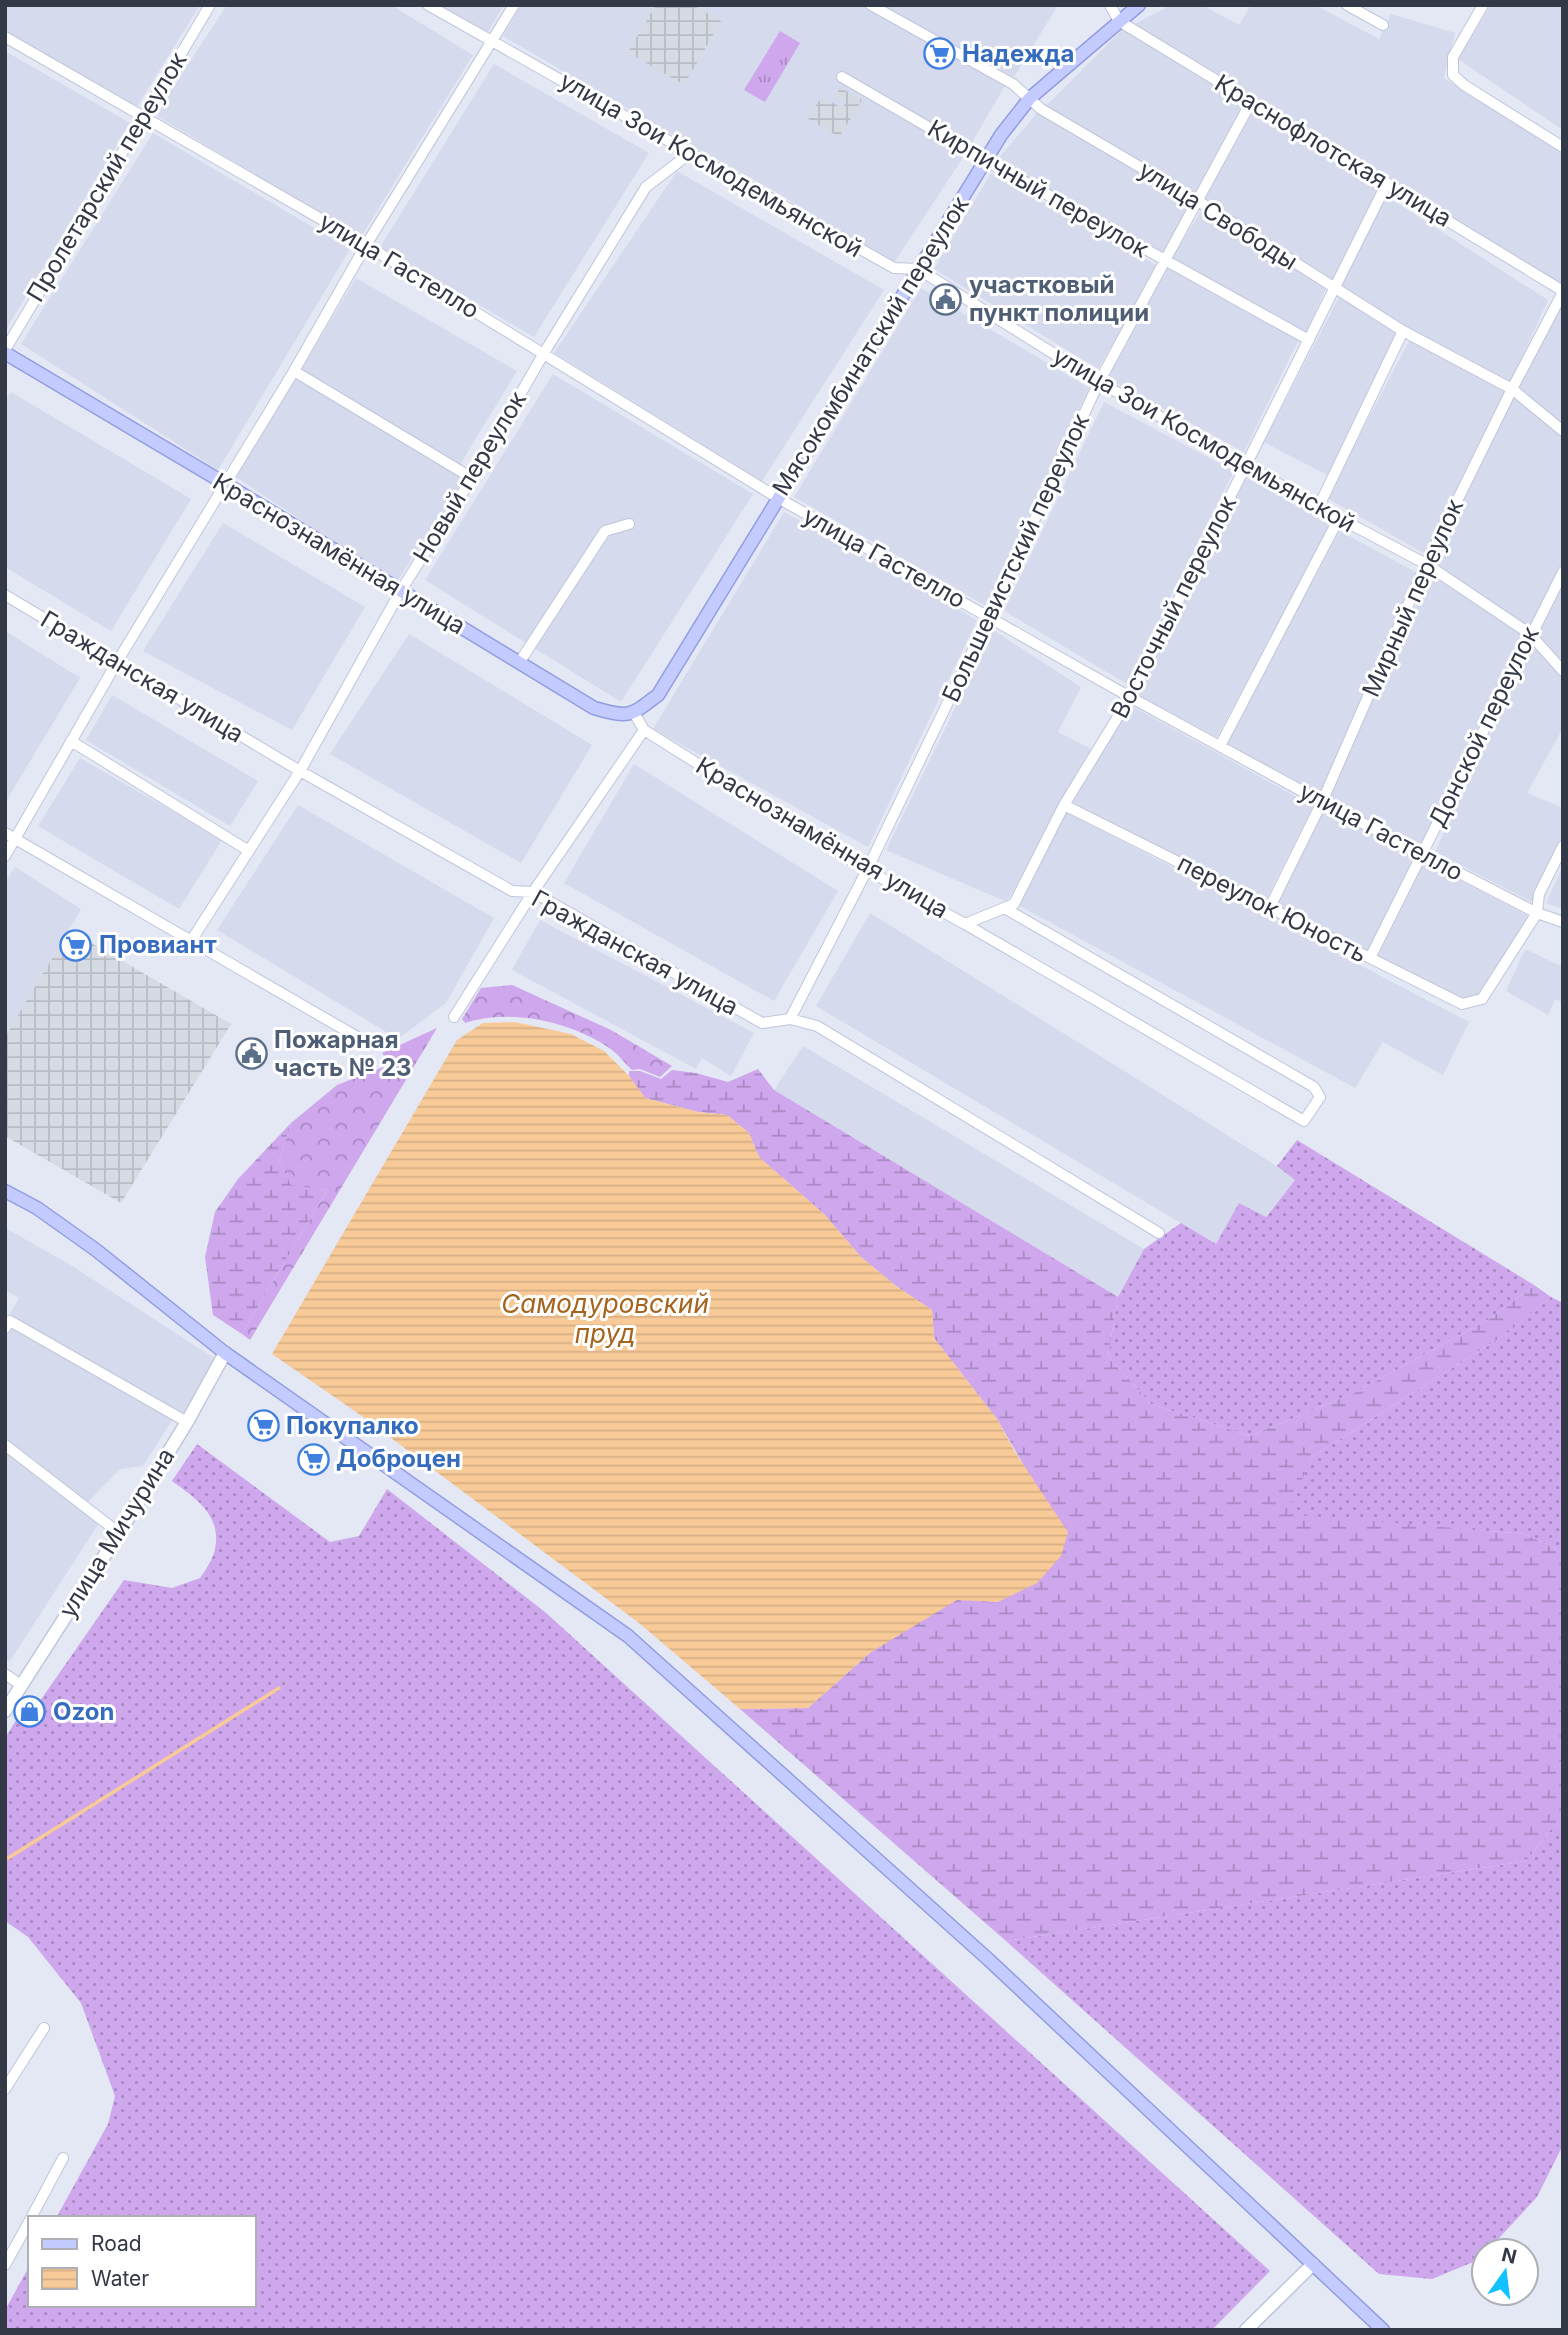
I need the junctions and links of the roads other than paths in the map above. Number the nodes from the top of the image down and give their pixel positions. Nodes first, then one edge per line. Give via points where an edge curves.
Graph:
1 (210, 5) edge
2 (428, 5) edge
3 (514, 5) edge
4 (871, 5) edge
5 (1110, 5) edge
6 (1139, 5) edge
7 (1347, 5) edge
8 (1483, 5) edge
9 (1119, 21) junction
10 (1383, 25) dead end
11 (5, 37) edge
12 (494, 41) junction
13 (842, 77) dead end
14 (1031, 98) junction
15 (1251, 102) junction
16 (143, 117) junction
17 (1563, 147) edge
18 (689, 154) junction
19 (985, 160) junction
20 (1387, 183) junction
21 (1198, 201) junction
22 (366, 245) junction
23 (1165, 261) junction
24 (918, 269) junction
25 (1333, 289) junction
26 (1563, 292) edge
27 (1403, 331) junction
28 (1309, 340) junction
29 (5, 351) edge
30 (544, 353) junction
31 (294, 371) junction
32 (1099, 382) junction
33 (1512, 389) junction
34 (1563, 431) edge
35 (1247, 465) junction
36 (472, 478) junction
37 (224, 483) junction
38 (778, 498) junction
39 (1319, 506) junction
40 (1339, 518) junction
41 (629, 524) dead end
42 (1426, 564) junction
43 (1563, 572) edge
44 (400, 592) junction
45 (5, 595) edge
46 (989, 617) junction
47 (1530, 634) junction
48 (117, 662) junction
49 (519, 663) junction
50 (1563, 671) edge
51 (1130, 697) junction
52 (634, 713) junction
53 (644, 730) junction
54 (71, 741) junction
55 (1220, 746) junction
56 (299, 771) junction
57 (1322, 802) junction
58 (1064, 805) junction
59 (5, 833) edge
60 (15, 839) junction
61 (1563, 845) edge
62 (248, 851) junction
63 (1421, 854) junction
64 (5, 856) edge
65 (867, 870) junction
66 (533, 892) junction
67 (1270, 907) junction
68 (1006, 909) junction
69 (1537, 913) junction
70 (1563, 922) edge
71 (965, 924) junction
72 (191, 941) junction
73 (1370, 958) junction
74 (454, 1017) dead end
75 (790, 1019) junction
76 (371, 1045) dead end
77 (5, 1191) edge
78 (1159, 1233) dead end
79 (8, 1324) edge
80 (225, 1353) junction
81 (187, 1422) junction
82 (5, 1445) edge
83 (119, 1533) junction
84 (5, 1674) edge
85 (21, 1685) junction
86 (5, 1711) edge
87 (44, 2028) dead end
88 (5, 2090) edge
89 (63, 2158) dead end
90 (32, 2216) edge
91 (28, 2222) edge
92 (6, 2261) edge
93 (1314, 2264) junction
94 (1246, 2330) edge
95 (1383, 2330) edge

1 - 16 street, Пролетарский переулок
2 - 12 street, улица Зои Космодемьянской
3 - 12 street
4 - 14 street, улица Свободы via 1013,83
5 - 9 street, Краснофлотская улица
6 - 9 main road, Мясокомбинатский переулок
7 - 10 street
8 - 17 street via 1453,57 1453,75
9 - 14 main road, Мясокомбинатский переулок
9 - 15 street, Краснофлотская улица
11 - 16 street, улица Гастелло
12 - 18 street, улица Зои Космодемьянской
12 - 22 street
13 - 19 street, Кирпичный переулок
14 - 19 main road, Мясокомбинатский переулок
14 - 21 street, улица Свободы via 1041,109
15 - 20 street, Краснофлотская улица
15 - 21 street, Большевистский переулок
16 - 22 street, улица Гастелло
16 - 29 street, Пролетарский переулок
18 - 24 street, улица Зои Космодемьянской via 894,268
18 - 30 street, Новый переулок via 646,187
19 - 23 street, Кирпичный переулок
19 - 24 main road, Мясокомбинатский переулок
20 - 25 street, Восточный переулок
20 - 26 street, Краснофлотская улица
21 - 23 street, Большевистский переулок
21 - 25 street, улица Свободы
22 - 30 street, улица Гастелло
22 - 31 street
23 - 28 street, Кирпичный переулок
23 - 32 street, Большевистский переулок
24 - 32 street, улица Зои Космодемьянской
24 - 38 main road, Мясокомбинатский переулок
25 - 27 street, улица Свободы
25 - 28 street, Восточный переулок
26 - 33 street, Мирный переулок
27 - 33 street, улица Свободы
27 - 39 street
28 - 35 street, Восточный переулок
29 - 37 main road, Краснознамённая улица
30 - 36 street, Новый переулок
30 - 38 street, улица Гастелло
31 - 36 street
31 - 37 street
32 - 35 street, улица Зои Космодемьянской
32 - 46 street, Большевистский переулок
33 - 34 street, улица Свободы
33 - 42 street, Мирный переулок
35 - 39 street, улица Зои Космодемьянской
35 - 51 street, Восточный переулок
36 - 44 street, Новый переулок
37 - 44 main road, Краснознамённая улица
37 - 48 street
38 - 46 street, улица Гастелло
38 - 52 main road, Мясокомбинатский переулок via 658,695
39 - 40 street, улица Зои Космодемьянской
40 - 42 street, улица Зои Космодемьянской
40 - 55 street
41 - 49 street via 606,531
42 - 47 street, улица Зои Космодемьянской
42 - 57 street, Мирный переулок
43 - 47 street, Донской переулок
44 - 49 main road, Краснознамённая улица
44 - 56 street, Новый переулок
45 - 48 street, Гражданская улица
46 - 51 street, улица Гастелло
46 - 65 street, Большевистский переулок
47 - 50 street, улица Зои Космодемьянской
47 - 63 street, Донской переулок
48 - 54 street
48 - 56 street, Гражданская улица
49 - 52 main road, Краснознамённая улица via 594,708 621,716
51 - 55 street, улица Гастелло
51 - 58 street, Восточный переулок
52 - 53 street, Краснознамённая улица
53 - 65 street, Краснознамённая улица
53 - 66 street
54 - 60 street
54 - 62 street
55 - 57 street, улица Гастелло
56 - 62 street, Новый переулок
56 - 66 street, Гражданская улица via 512,891
57 - 63 street, улица Гастелло
57 - 67 street, Мирный переулок
58 - 67 street, переулок Юность
58 - 68 street, Восточный переулок via 1014,904
59 - 60 street
60 - 64 street
60 - 72 street
61 - 69 street via 1539,894
62 - 72 street, Новый переулок
63 - 69 street, улица Гастелло
63 - 73 street, Донской переулок
65 - 71 street, Краснознамённая улица
65 - 75 street, Большевистский переулок
66 - 74 street
66 - 75 street, Гражданская улица via 762,1023
67 - 73 street, переулок Юность
68 - 71 street
68 - 71 street, Краснознамённая улица via 1314,1087 1318,1103 1304,1122
69 - 70 street, улица Гастелло
69 - 73 street, переулок Юность via 1482,999 1462,1004
72 - 76 street
75 - 78 street, Гражданская улица via 817,1026
77 - 80 main road via 96,1250
79 - 81 street
80 - 81 street, улица Мичурина
80 - 93 main road via 628,1636 989,1960
81 - 83 street, улица Мичурина
82 - 83 street
83 - 85 street, улица Мичурина
84 - 85 street
85 - 86 street, улица Мичурина
87 - 88 street
89 - 90 street
91 - 92 street
93 - 94 street
93 - 95 main road

